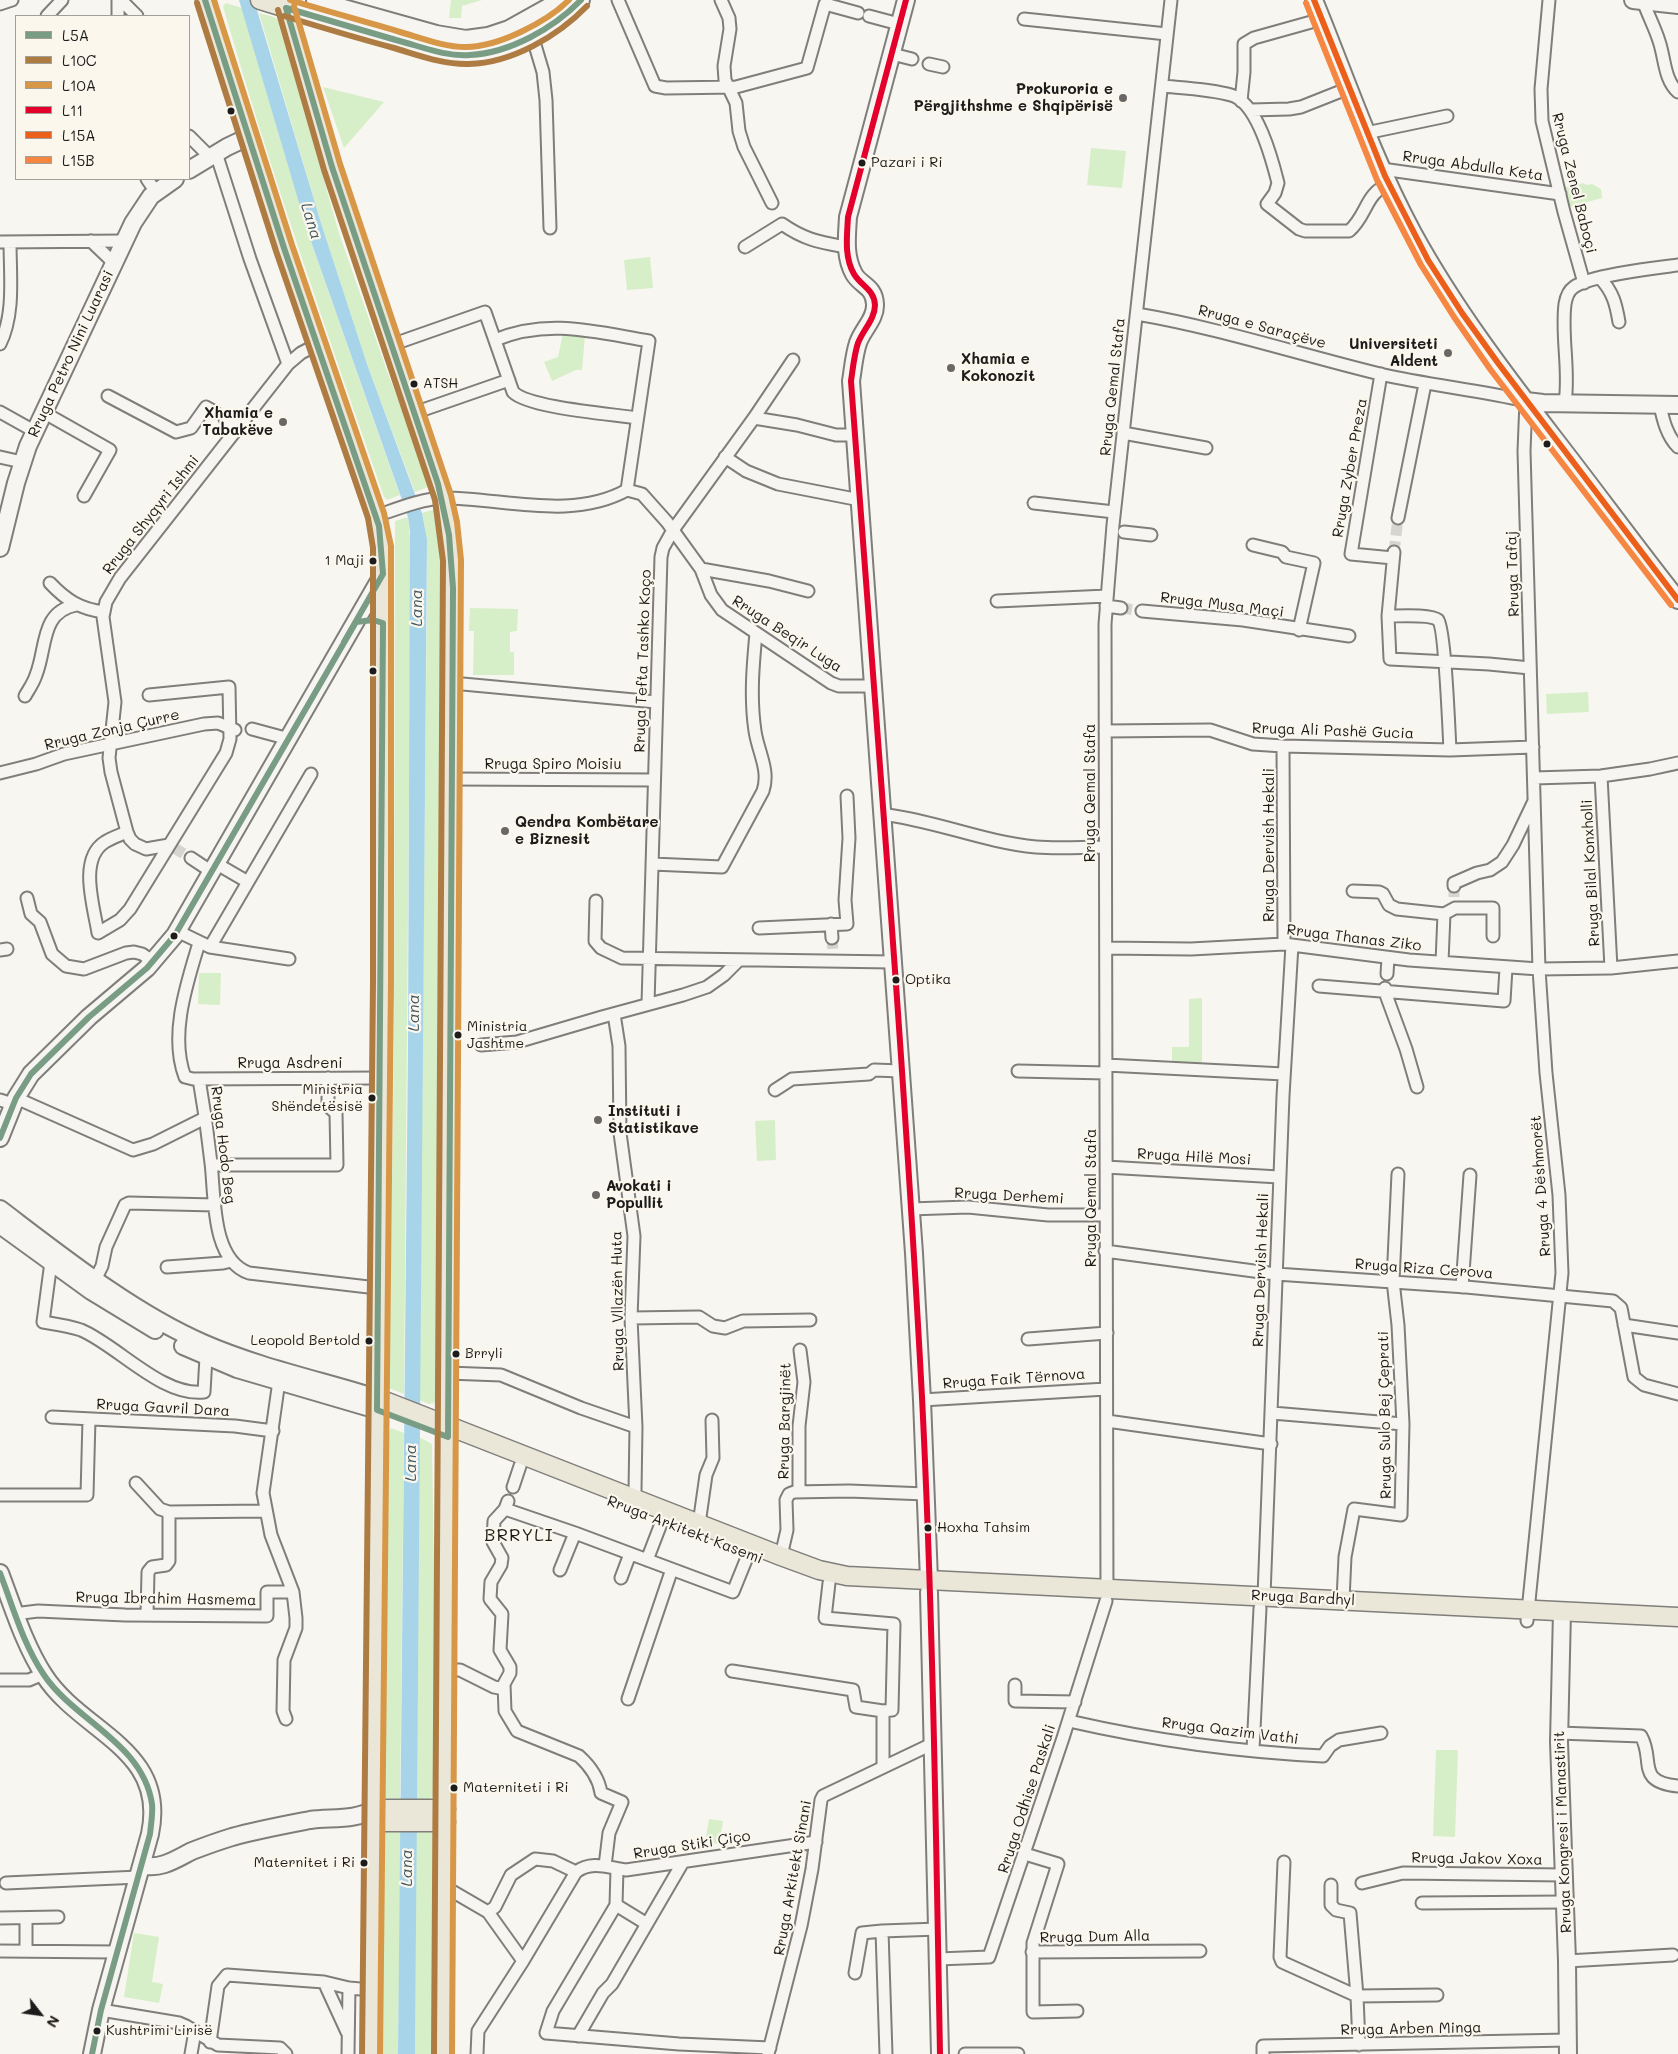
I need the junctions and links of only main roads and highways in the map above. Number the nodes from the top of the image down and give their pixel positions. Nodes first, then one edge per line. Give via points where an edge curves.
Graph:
1 (206, 0) edge
2 (316, 0) edge
3 (561, 0) edge
4 (581, 0) edge
5 (906, 0) edge
6 (1314, 0) edge
7 (1638, 1) edge
8 (274, 2) edge
9 (1678, 5) edge
10 (248, 137) junction
11 (190, 169) edge
12 (171, 180) edge
13 (151, 185) edge
14 (1526, 401) junction
15 (1678, 405) edge
16 (0, 548) edge
17 (383, 574) junction
18 (1678, 600) edge
19 (356, 622) junction
20 (383, 623) junction
21 (10, 1101) edge
22 (0, 1138) edge
23 (0, 1209) edge
24 (0, 1225) edge
25 (384, 1407) junction
26 (448, 1431) junction
27 (0, 1575) edge
28 (929, 1586) junction
29 (1262, 1602) junction
30 (1528, 1615) junction
31 (1561, 1617) junction
32 (1678, 1617) edge
33 (1678, 1629) edge
34 (376, 1816) junction
35 (438, 1816) junction
36 (141, 1871) junction
37 (1568, 2047) edge
38 (92, 2054) edge
39 (371, 2054) edge
40 (444, 2054) edge
41 (940, 2054) edge

1 - 10 main road
2 - 3 main road via 436,34 466,39 509,29
4 - 8 main road via 573,9 532,35 514,44 474,55 432,50
5 - 28 main road via 848,217 846,247 858,280 869,288 874,298 874,312 858,343 851,381 910,1209
6 - 14 main road via 1366,133 1414,235 1478,338
7 - 9 main road
8 - 26 main road via 414,413 450,540 453,588
10 - 11 main road
10 - 17 main road via 376,516
12 - 13 main road, Rruga Petro Nini Luarasi
13 - 16 main road, Rruga Petro Nini Luarasi via 34,431 22,462
14 - 15 main road
14 - 18 main road
17 - 19 main road
17 - 20 main road
19 - 20 main road via 373,620
19 - 21 main road via 177,931 154,962 63,1041
20 - 25 main road via 377,1288
21 - 22 main road
23 - 25 main road via 96,1280 202,1343
24 - 25 main road via 126,1314 206,1357 278,1381
25 - 26 main road
25 - 34 main road
26 - 28 main road, Rruga Arkitekt Kasemi via 819,1570
26 - 28 main road, Rruga Arkitekt Kasemi via 520,1466 797,1574 861,1588
26 - 35 main road via 447,1670
27 - 36 main road via 14,1614 43,1674 55,1690 125,1751 146,1778 153,1813
28 - 29 main road, Rruga Bardhyl
28 - 41 main road
29 - 30 main road, Rruga Bardhyl
29 - 30 main road, Rruga Bardhyl via 1343,1600
30 - 31 main road, Rruga Bardhyl
31 - 32 main road, Rruga Bardhyl
31 - 33 main road, Rruga Bardhyl
31 - 37 main road, Rruga Kongresi i Manastirit via 1559,1733
34 - 35 main road
34 - 36 main road via 312,1820 265,1829 218,1842
34 - 39 main road
35 - 40 main road via 445,1887
36 - 38 main road via 116,1952

